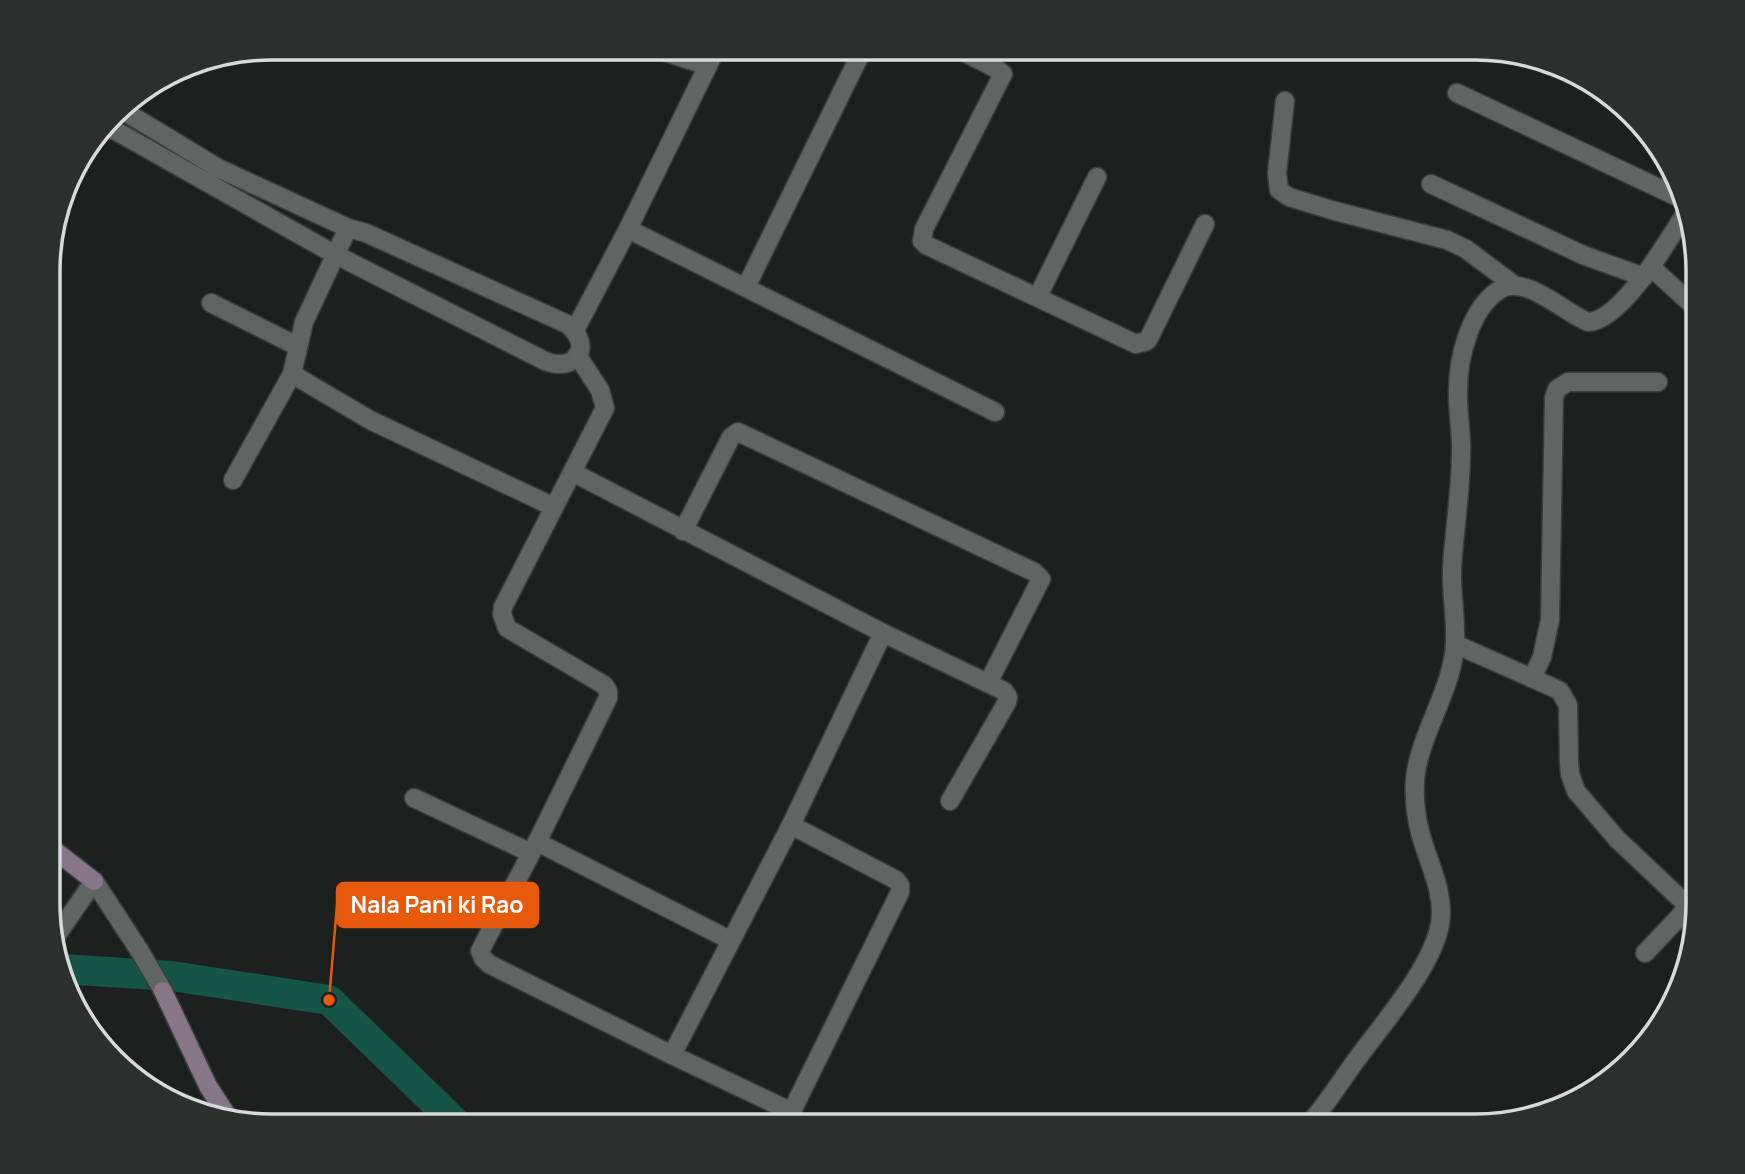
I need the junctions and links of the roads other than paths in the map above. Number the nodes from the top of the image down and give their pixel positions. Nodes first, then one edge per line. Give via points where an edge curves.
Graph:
1 (690, 60) edge
2 (711, 60) edge
3 (858, 60) edge
4 (979, 60) edge
5 (708, 66) junction
6 (1457, 93) dead end
7 (1285, 102) dead end
8 (129, 114) edge
9 (113, 130) edge
10 (1097, 177) dead end
11 (1432, 184) dead end
12 (1670, 193) edge
13 (1679, 222) edge
14 (1205, 224) dead end
15 (348, 228) junction
16 (628, 229) junction
17 (334, 254) junction
18 (1647, 272) junction
19 (1514, 285) junction
20 (746, 287) junction
21 (1038, 296) junction
22 (1685, 300) edge
23 (211, 303) dead end
24 (575, 330) junction
25 (297, 346) junction
26 (578, 355) junction
27 (292, 374) junction
28 (1658, 382) dead end
29 (995, 412) dead end
30 (574, 473) junction
31 (233, 480) dead end
32 (554, 507) junction
33 (683, 531) junction
34 (883, 633) junction
35 (1455, 644) junction
36 (1532, 677) junction
37 (988, 683) junction
38 (414, 798) dead end
39 (950, 801) dead end
40 (791, 825) junction
41 (534, 848) junction
42 (60, 855) edge
43 (94, 881) junction
44 (1685, 903) edge
45 (1685, 910) edge
46 (61, 929) edge
47 (730, 940) junction
48 (1645, 953) dead end
49 (672, 1055) junction
50 (223, 1108) edge
51 (779, 1114) edge
52 (790, 1114) edge
53 (1320, 1114) edge

1 - 5 street
2 - 5 street
3 - 20 street
4 - 21 street via 1000,71 1002,79 924,229 922,241
5 - 16 street
6 - 12 street
7 - 19 street via 1279,190 1335,211 1447,240
8 - 15 street via 218,168
9 - 17 street
10 - 21 street
11 - 18 street via 1570,250
13 - 18 street
14 - 21 street via 1147,341 1136,344
15 - 17 street
15 - 24 street
16 - 20 street
16 - 24 street
17 - 25 street
17 - 26 street via 553,365
18 - 19 street via 1596,322 1583,320
18 - 22 street
19 - 35 street via 1498,290 1482,307 1467,339 1460,371 1461,452 1452,583
20 - 29 street
23 - 25 street
24 - 26 street via 581,341
25 - 27 street
26 - 30 street via 600,390 605,408
27 - 31 street
27 - 32 street via 370,420
28 - 36 street via 1568,382 1557,390 1550,620 1542,657
30 - 32 street
30 - 33 street
32 - 41 street via 503,607 504,622 604,685 608,698
33 - 34 street
33 - 37 street via 731,437 743,432 1034,572 1041,579
34 - 37 street
34 - 40 street
35 - 36 street
35 - 53 street via 1451,673 1415,778 1420,831 1441,902 1440,924 1428,957
36 - 44 street via 1565,696 1570,774 1576,791 1617,839
37 - 39 street via 1004,691 1007,702
38 - 41 street
40 - 47 street
40 - 52 street via 896,880 900,892
41 - 47 street
41 - 49 street via 482,945 483,958
42 - 43 street
43 - 46 street
43 - 50 street via 163,991
45 - 48 street
47 - 49 street
49 - 51 street

